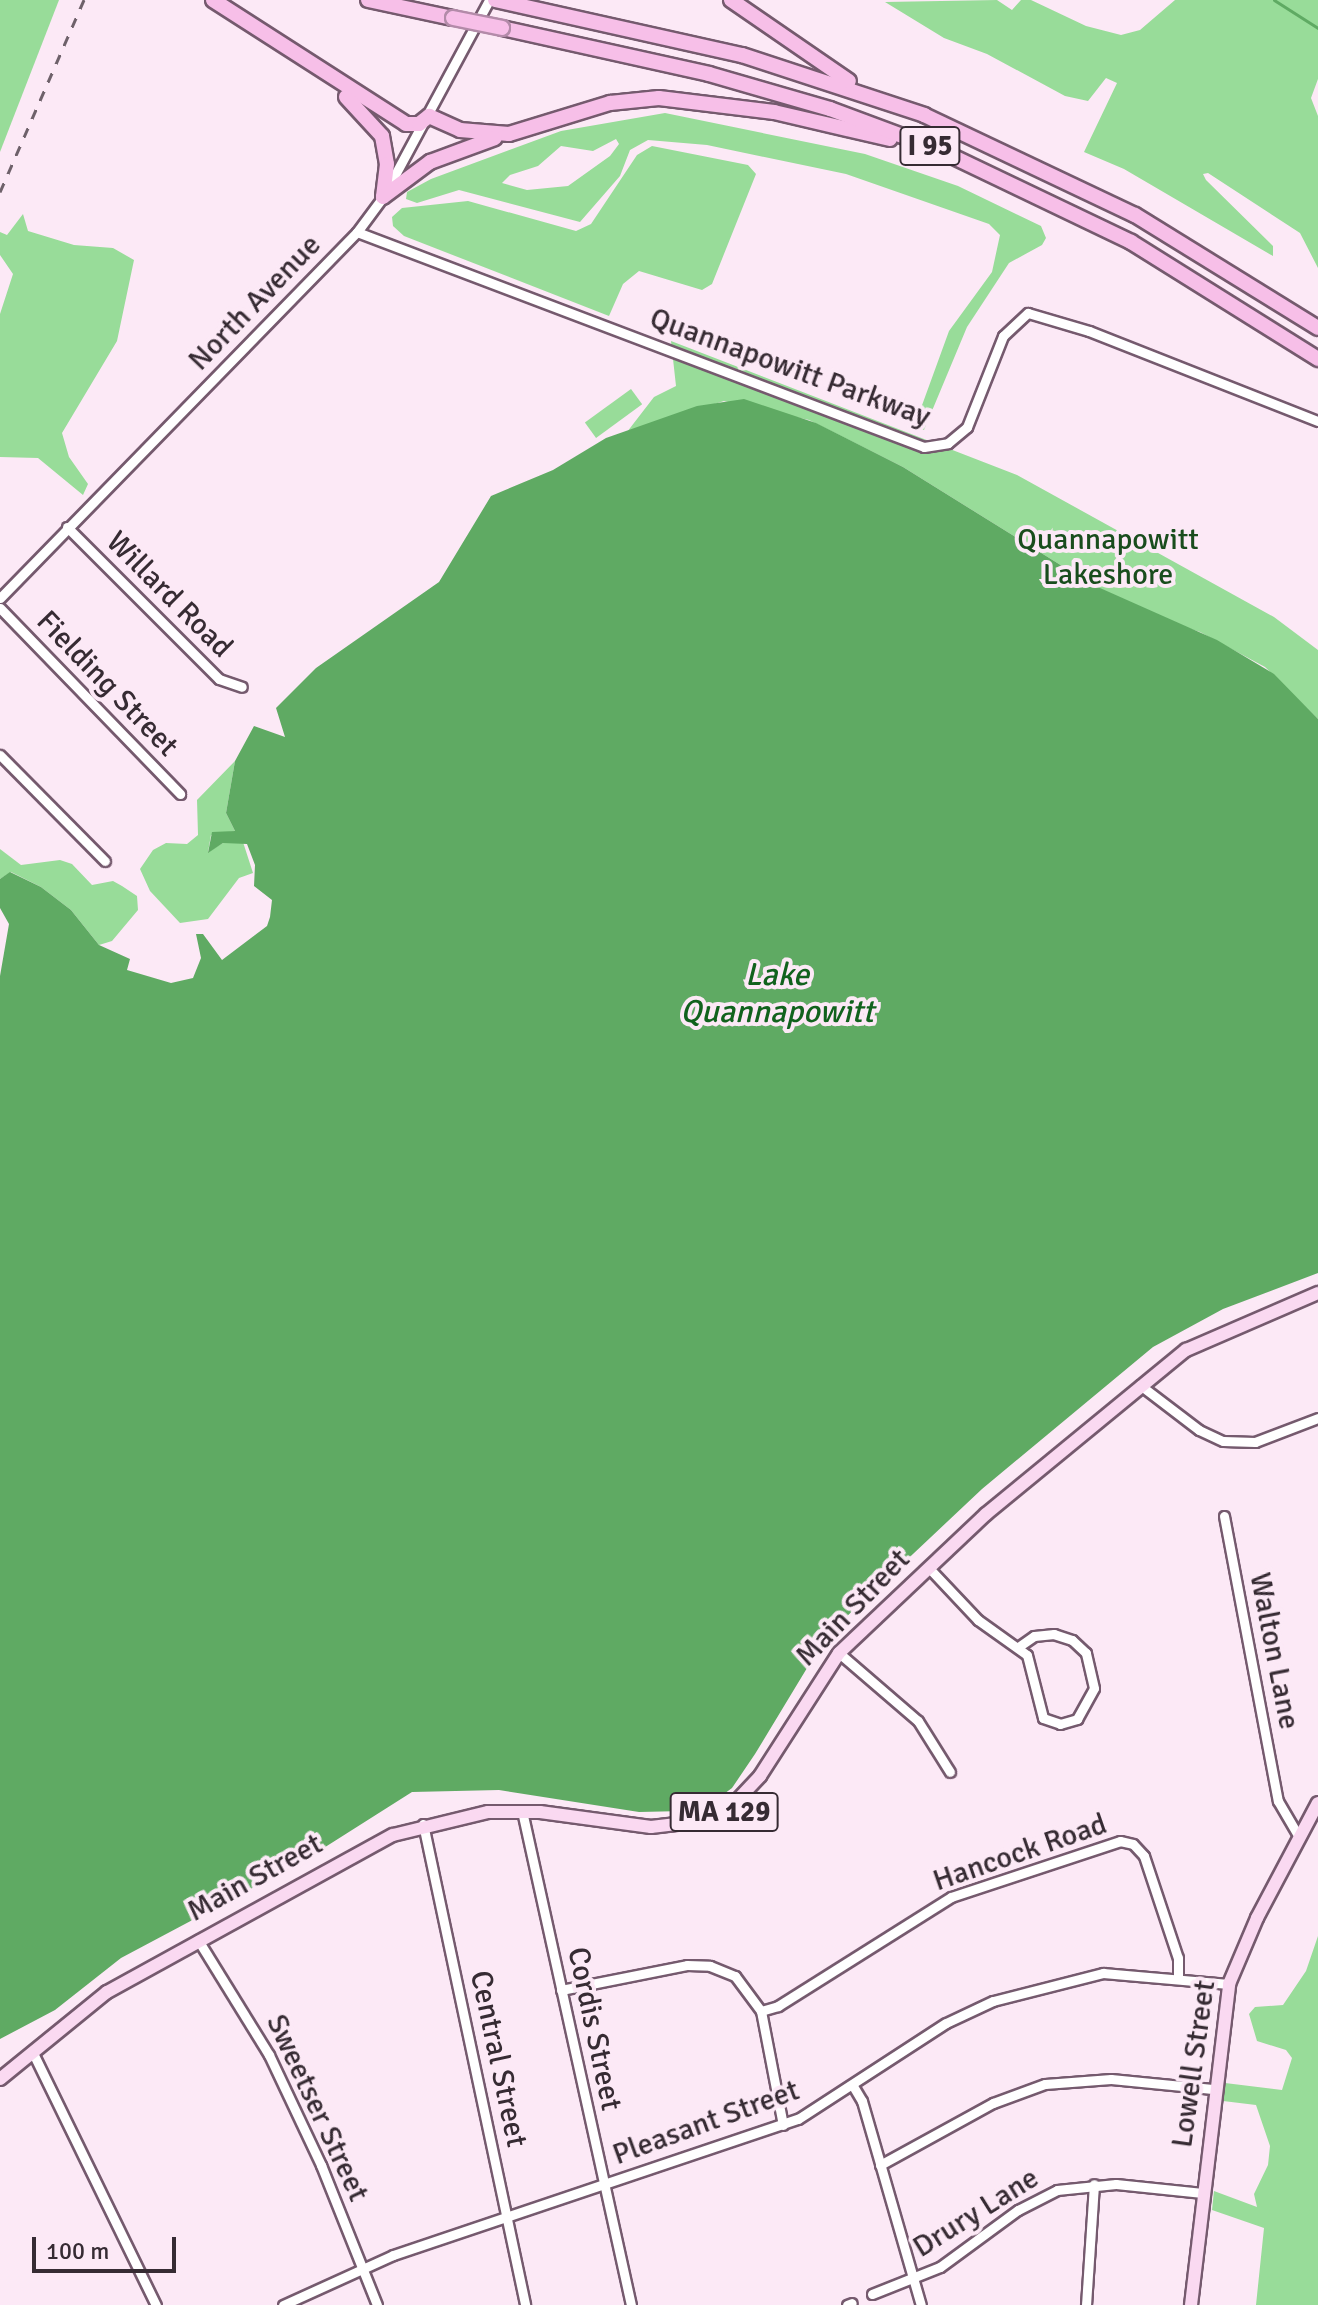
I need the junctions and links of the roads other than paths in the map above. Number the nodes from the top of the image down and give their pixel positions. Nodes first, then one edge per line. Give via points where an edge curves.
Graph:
1 (213, 0) edge
2 (368, 0) edge
3 (492, 0) edge
4 (731, 0) edge
5 (313, 68) junction
6 (873, 96) junction
7 (429, 116) junction
8 (509, 134) junction
9 (937, 149) junction
10 (383, 197) junction
11 (357, 232) junction
12 (1318, 328) edge
13 (1318, 359) edge
14 (1318, 421) edge
15 (67, 527) junction
16 (0, 598) edge
17 (0, 608) edge
18 (242, 687) dead end
19 (0, 755) edge
20 (180, 794) dead end
21 (105, 861) dead end
22 (1318, 1293) edge
23 (1140, 1385) junction
24 (1318, 1418) edge
25 (1224, 1516) dead end
26 (928, 1567) junction
27 (1018, 1647) junction
28 (839, 1653) junction
29 (950, 1772) dead end
30 (1318, 1803) edge
31 (522, 1811) junction
32 (423, 1824) junction
33 (1299, 1837) junction
34 (198, 1940) junction
35 (1178, 1977) junction
36 (1229, 1984) junction
37 (561, 1990) junction
38 (761, 2011) junction
39 (32, 2051) junction
40 (0, 2079) edge
41 (853, 2086) junction
42 (1213, 2089) junction
43 (783, 2125) junction
44 (880, 2165) junction
45 (604, 2184) junction
46 (1094, 2184) junction
47 (1203, 2193) junction
48 (507, 2216) junction
49 (361, 2267) junction
50 (913, 2279) junction
51 (872, 2294) dead end
52 (156, 2305) edge
53 (283, 2305) edge
54 (377, 2305) edge
55 (525, 2305) edge
56 (631, 2305) edge
57 (921, 2305) edge
58 (1086, 2305) edge
59 (1191, 2305) edge

1 - 5 highway
2 - 9 highway, I 95, bridge via 737,82
3 - 6 highway, I 95 via 742,55
3 - 7 street, North Avenue
4 - 6 highway
5 - 7 highway via 406,124 419,124
5 - 10 highway via 379,130 387,164
6 - 12 highway, I 95 via 1072,182
7 - 8 highway via 460,130
7 - 10 street, North Avenue
8 - 9 highway via 610,103 659,98 774,112
8 - 10 highway via 430,162
9 - 13 highway, I 95 via 1131,242
10 - 11 street, North Avenue
11 - 14 street, Quannapowitt Parkway via 924,447 948,443 967,427 1003,336 1028,313 1089,331
11 - 15 street, North Avenue
15 - 16 street, North Avenue
15 - 18 street, Willard Road via 219,679
17 - 20 street, Fielding Street
19 - 21 street
22 - 23 main road, Main Street / MA 129 via 1186,1350
23 - 24 street via 1199,1430 1223,1441 1255,1442
23 - 26 main road, Main Street / MA 129
25 - 33 street, Walton Lane via 1278,1801
26 - 27 street via 978,1620
26 - 28 main road, Main Street / MA 129
27 - 27 street via 1048,1633 1067,1637 1086,1653 1094,1688 1077,1719 1060,1724 1043,1718 1036,1704 1034,1668
28 - 29 street via 918,1721
28 - 31 main road, Main Street / MA 129 via 749,1791 716,1817 639,1827
30 - 33 main road, Lowell Street
31 - 32 main road, Main Street / MA 129
31 - 37 street, Cordis Street
32 - 34 main road, Main Street / MA 129 via 376,1842
32 - 48 street, Central Street
33 - 36 main road, Lowell Street
34 - 39 main road, Main Street / MA 129 via 107,1992
34 - 49 street, Sweetser Street via 269,2055
35 - 36 street, Pleasant Street
35 - 38 street, Hancock Road via 1178,1958 1144,1856 1133,1844 1120,1841 951,1897 778,2006
35 - 41 street, Pleasant Street via 1092,1974 993,2001 946,2023
36 - 42 main road, Lowell Street
37 - 38 street via 703,1965 739,1980
37 - 45 street, Cordis Street
38 - 43 street
39 - 40 main road, Main Street / MA 129
39 - 52 street
41 - 43 street, Pleasant Street
41 - 44 street
42 - 44 street via 1111,2079 1036,2086 993,2103
42 - 47 main road, Lowell Street
43 - 45 street, Pleasant Street
44 - 50 street
45 - 48 street, Pleasant Street
45 - 56 street, Cordis Street
46 - 47 street, Drury Lane
46 - 50 street, Drury Lane via 1057,2190 1033,2201 946,2263
46 - 58 street
47 - 59 main road, Lowell Street
48 - 49 street, Pleasant Street
48 - 55 street, Central Street
49 - 53 street, Pleasant Street
49 - 54 street, Sweetser Street
50 - 51 street, Drury Lane
50 - 57 street

